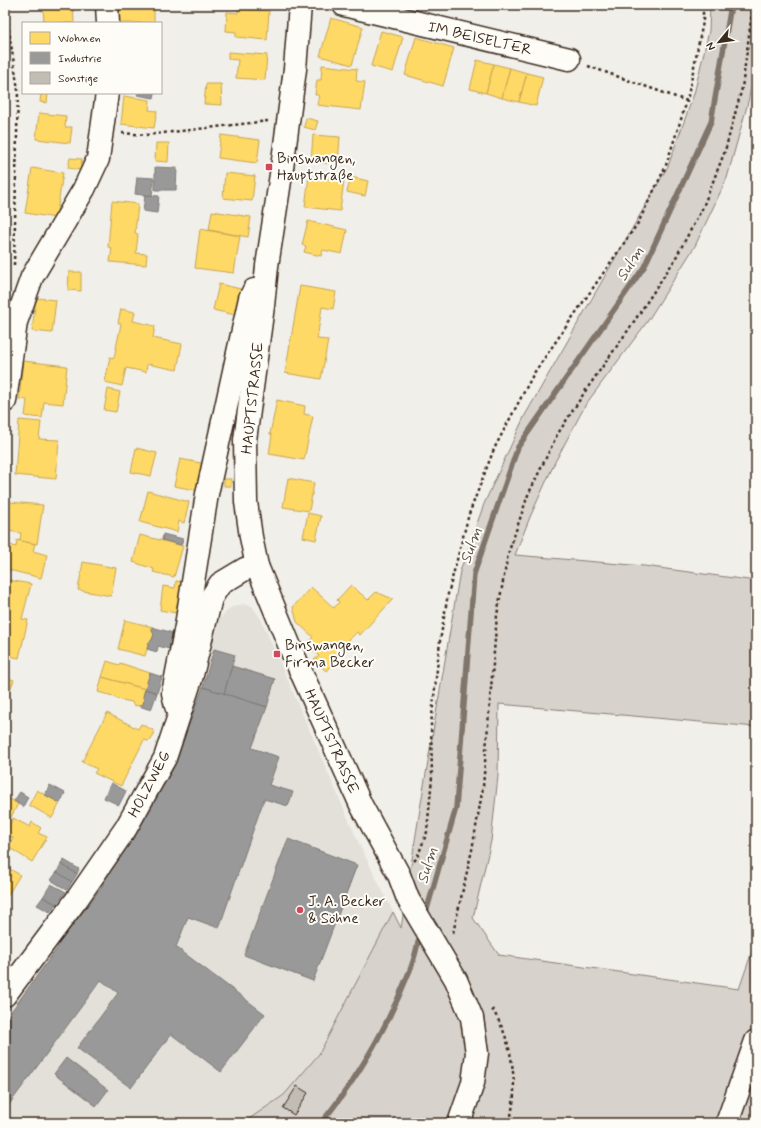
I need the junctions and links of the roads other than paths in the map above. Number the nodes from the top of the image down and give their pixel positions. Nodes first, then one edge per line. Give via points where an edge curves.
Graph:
1 (107, 5) edge
2 (300, 5) edge
3 (344, 5) edge
4 (108, 22) edge
5 (569, 59) road end
6 (107, 94) edge
7 (267, 266) junction
8 (5, 401) edge
9 (257, 566) junction
10 (180, 714) junction
11 (5, 996) edge
12 (756, 1041) edge
13 (459, 1123) edge
14 (727, 1123) edge

1 - 4 street
2 - 7 street, HAUPTSTRASSE via 289,118
3 - 5 street, IM BEISELTER
6 - 8 street via 98,159 84,189 32,277 16,322
7 - 9 street, HAUPTSTRASSE via 245,440 246,502
7 - 10 street via 250,298 208,494 173,693 174,703
9 - 10 street, HOLZWEG via 245,569 220,584 211,598 192,679
9 - 13 street, HAUPTSTRASSE via 361,806 399,875 408,900 456,980 472,1018 478,1053 473,1084
10 - 11 street, HOLZWEG via 165,758 126,828
12 - 14 street

